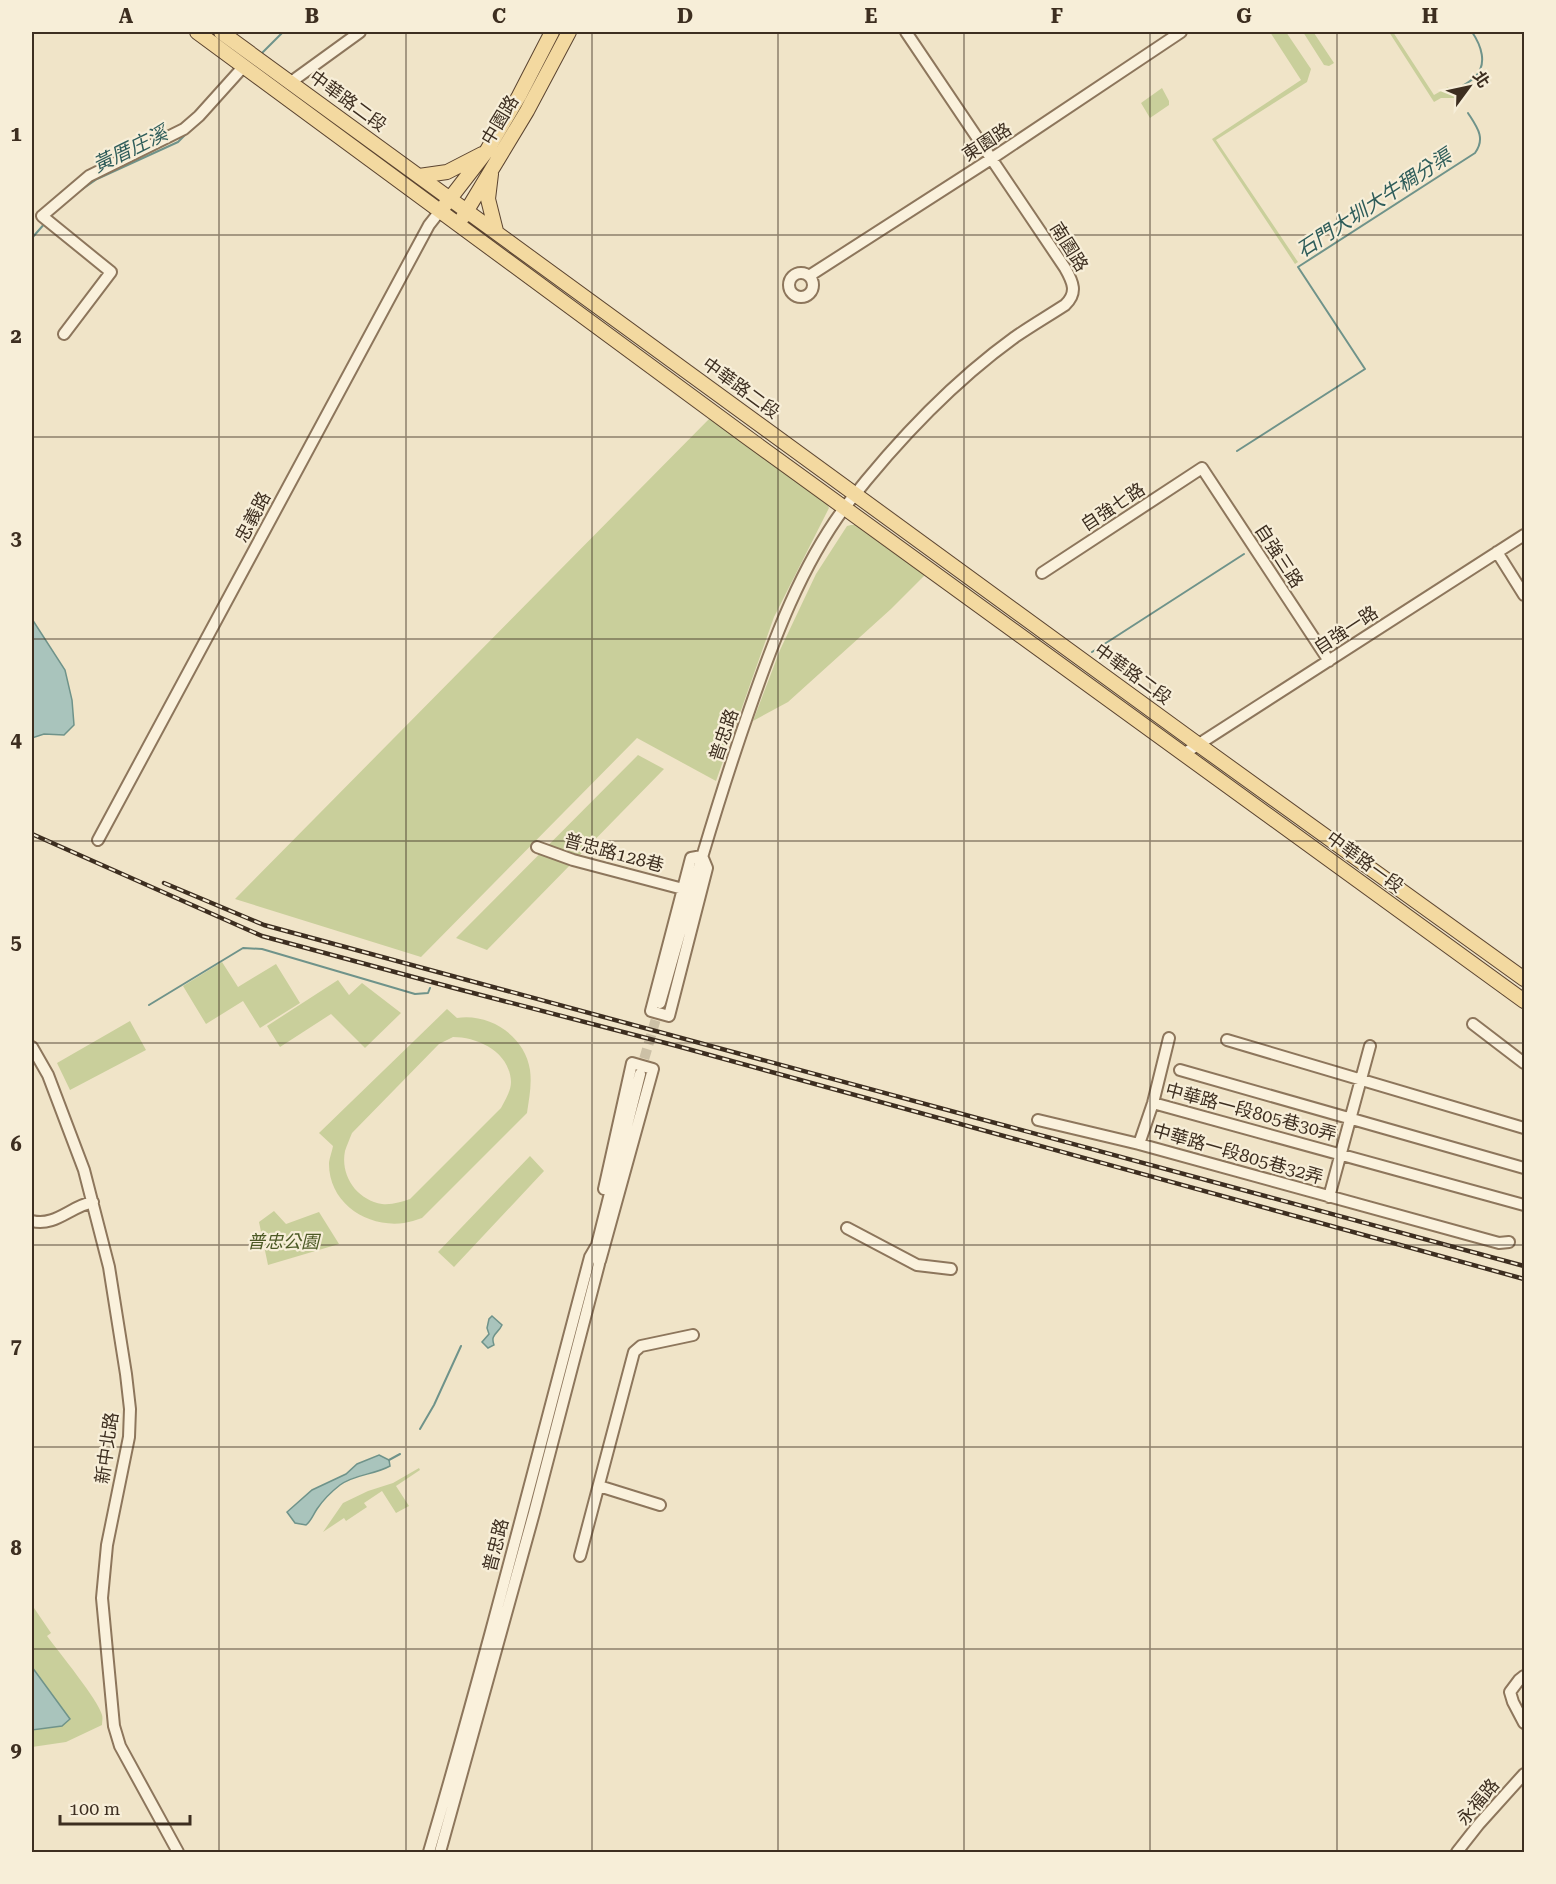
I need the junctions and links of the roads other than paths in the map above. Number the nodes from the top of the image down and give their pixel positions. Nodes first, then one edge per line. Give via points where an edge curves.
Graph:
1 (197, 32) edge
2 (221, 32) edge
3 (360, 32) edge
4 (552, 32) edge
5 (569, 32) edge
6 (906, 32) edge
7 (1181, 32) edge
8 (247, 69) junction
9 (291, 82) junction
10 (486, 152) junction
11 (991, 159) junction
12 (492, 168) junction
13 (419, 176) junction
14 (450, 198) junction
15 (440, 211) junction
16 (468, 211) junction
17 (458, 224) junction
18 (496, 231) junction
19 (809, 276) dead end
20 (64, 334) dead end
21 (1202, 468) joint
22 (856, 494) junction
23 (844, 508) junction
24 (1524, 535) edge
25 (1497, 552) junction
26 (1042, 573) dead end
27 (1524, 596) edge
28 (1329, 661) junction
29 (1199, 745) junction
30 (1185, 753) junction
31 (98, 840) dead end
32 (537, 847) dead end
33 (702, 856) junction
34 (683, 889) junction
35 (1524, 979) edge
36 (1524, 1001) edge
37 (660, 1003) tunnel mouth
38 (1473, 1024) dead end
39 (1169, 1038) dead end
40 (1227, 1040) dead end
41 (1370, 1046) dead end
42 (32, 1047) edge
43 (1524, 1064) edge
44 (1180, 1070) dead end
45 (640, 1074) tunnel mouth
46 (1360, 1081) junction
47 (1153, 1103) junction
48 (1351, 1118) junction
49 (1038, 1120) dead end
50 (1524, 1128) edge
51 (1139, 1144) junction
52 (1341, 1154) junction
53 (1524, 1168) edge
54 (1329, 1197) junction
55 (93, 1202) junction
56 (1524, 1205) edge
57 (32, 1221) edge
58 (847, 1228) dead end
59 (1509, 1242) dead end
60 (595, 1260) junction
61 (951, 1269) dead end
62 (693, 1335) dead end
63 (598, 1486) junction
64 (660, 1505) dead end
65 (580, 1556) dead end
66 (1524, 1677) edge
67 (1524, 1723) edge
68 (1524, 1774) edge
69 (178, 1852) edge
70 (429, 1852) edge
71 (440, 1852) edge
72 (1457, 1852) edge

1 - 8 main road, 中華路二段
2 - 9 main road, 中華路二段
3 - 9 street
4 - 10 main road, 中園路
5 - 12 main road, 中園路 via 528,111
6 - 11 street, 南園路
7 - 11 street, 東園路
8 - 15 main road, 中華路二段
8 - 20 street via 184,129 89,176 42,216 111,272
9 - 13 main road, 中華路二段
10 - 13 main road via 447,172
10 - 14 main road, 中園路
11 - 19 street, 東園路
11 - 22 street, 南園路 via 1065,268 1073,286 1072,296 954,387
12 - 16 main road, 中園路
12 - 18 main road via 488,199
13 - 14 main road, 中華路二段
14 - 15 main road, 中園路
14 - 16 main road, 中華路二段
15 - 17 main road, 中華路二段
15 - 31 street, 忠義路
16 - 17 main road, 中園路
16 - 18 main road, 中華路二段
17 - 23 main road, 中華路二段
18 - 22 main road, 中華路二段
21 - 26 street, 自強七路
21 - 28 street, 自強三路
22 - 23 street, 普忠路
22 - 29 main road, 中華路二段
23 - 30 main road, 中華路二段
23 - 33 street, 普忠路 via 794,596 770,652
24 - 25 street, 自強一路
25 - 27 street
25 - 28 street, 自強一路
28 - 29 street, 自強一路
29 - 30 street, 自強一路
29 - 35 main road, 中華路一段
30 - 36 main road, 中華路一段
32 - 34 street, 普忠路128巷
33 - 34 street via 692,858
33 - 34 street via 707,868 669,1016 651,1011
33 - 37 street, 普忠路
38 - 43 street
39 - 47 street
40 - 46 street
41 - 46 street
42 - 55 street, 新中北路 via 63,1113
44 - 48 street
45 - 60 street, 普忠路
46 - 48 street
46 - 50 street
47 - 51 street
47 - 52 street, 中華路一段805巷30弄
48 - 52 street
48 - 53 street
49 - 51 street, 中華路一段805巷32弄
51 - 54 street, 中華路一段805巷32弄
52 - 54 street
52 - 56 street, 中華路一段805巷30弄
54 - 59 street, 中華路一段805巷32弄 via 1499,1243
55 - 57 street via 81,1204 57,1220
55 - 69 street, 新中北路 via 119,1321 130,1409 129,1437 107,1545 102,1598 114,1726 128,1762
58 - 61 street via 917,1265
60 - 60 street via 653,1069 632,1063
60 - 70 street, 普忠路 via 540,1442
60 - 71 street, 普忠路 via 534,1512
62 - 63 street via 641,1346 634,1352
63 - 64 street
63 - 65 street
66 - 67 street via 1510,1692
68 - 72 street, 永福路

